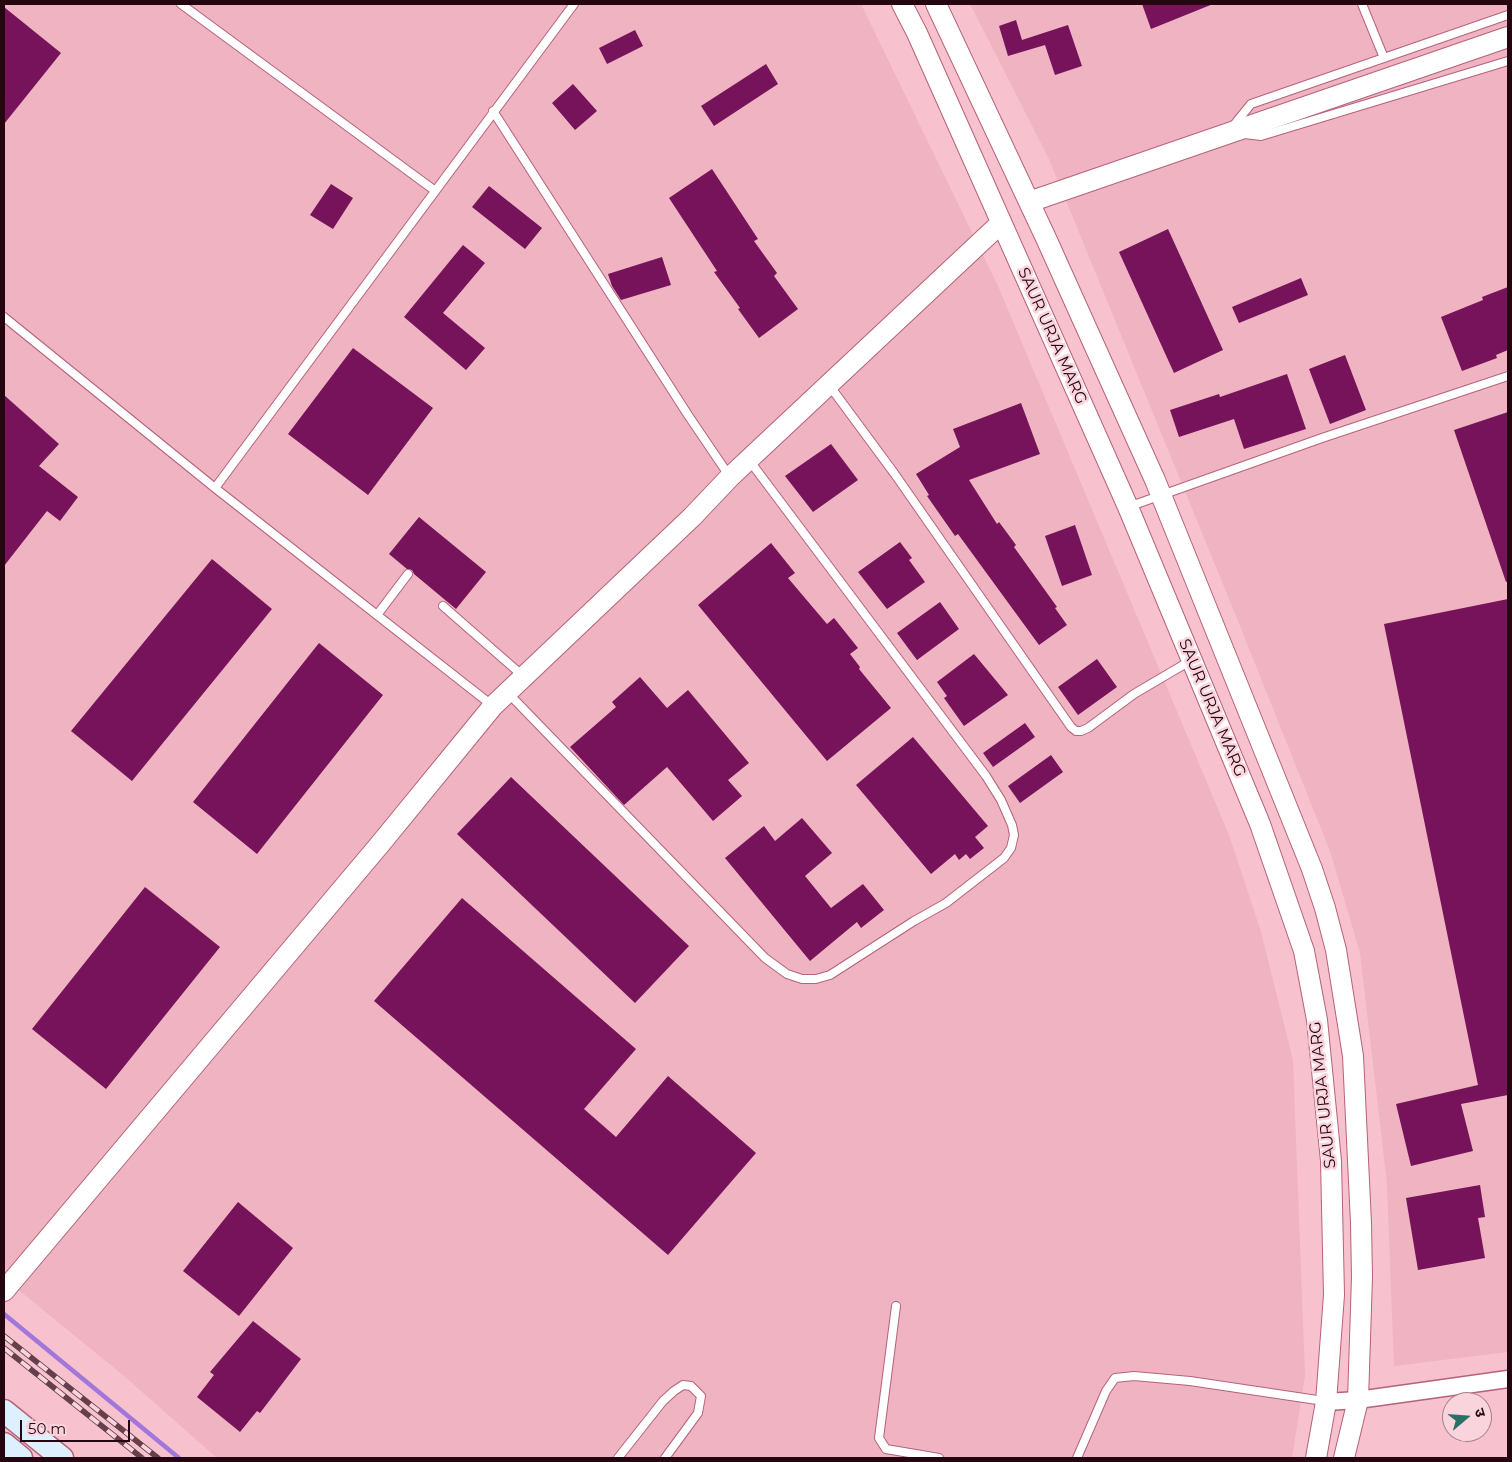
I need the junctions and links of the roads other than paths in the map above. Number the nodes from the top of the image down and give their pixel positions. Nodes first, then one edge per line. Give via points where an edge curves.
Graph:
1 (181, 4) edge
2 (574, 4) edge
3 (902, 4) edge
4 (936, 4) edge
5 (1362, 4) edge
6 (1508, 15) edge
7 (1508, 37) edge
8 (1384, 58) junction
9 (1508, 61) edge
10 (493, 111) junction
11 (1229, 133) junction
12 (434, 190) junction
13 (1029, 202) junction
14 (1002, 223) junction
15 (4, 316) edge
16 (1508, 376) edge
17 (830, 385) junction
18 (749, 460) junction
19 (730, 477) junction
20 (215, 488) junction
21 (1161, 496) junction
22 (1128, 507) junction
23 (408, 574) dead end
24 (444, 606) dead end
25 (377, 615) junction
26 (1192, 660) junction
27 (524, 677) junction
28 (500, 699) junction
29 (1347, 1014) junction
30 (1316, 1020) junction
31 (4, 1291) edge
32 (896, 1306) dead end
33 (1508, 1379) edge
34 (1358, 1400) junction
35 (1326, 1402) junction
36 (4, 1411) edge
37 (4, 1444) edge
38 (21, 1458) edge
39 (62, 1458) edge
40 (618, 1458) edge
41 (665, 1458) edge
42 (939, 1458) edge
43 (1077, 1458) edge
44 (1316, 1458) edge
45 (1344, 1458) edge

1 - 12 lane
2 - 10 lane
3 - 14 street, SAUR URJA MARG
4 - 13 street, SAUR URJA MARG
5 - 8 lane
6 - 8 lane
7 - 11 street
8 - 11 lane via 1251,104
9 - 11 lane via 1260,136
10 - 12 lane
10 - 19 lane
11 - 13 street
12 - 20 lane
13 - 21 street, SAUR URJA MARG
14 - 17 street
14 - 22 street, SAUR URJA MARG
15 - 20 lane
16 - 21 lane
17 - 18 street
17 - 26 lane via 1071,727 1081,731 1088,728 1134,694
18 - 19 street
18 - 28 lane via 992,784 1002,800 1014,835 1004,858 946,903 830,975 802,979 787,974 765,958
19 - 27 street
20 - 25 lane
21 - 22 lane
21 - 29 street, SAUR URJA MARG via 1312,869 1336,950
22 - 26 street, SAUR URJA MARG
23 - 25 lane
24 - 27 lane
25 - 28 lane
26 - 30 street, SAUR URJA MARG via 1260,824 1304,950
27 - 28 street
28 - 31 street
29 - 30 street
29 - 34 street, SAUR URJA MARG via 1353,1056 1361,1223
30 - 35 street, SAUR URJA MARG via 1331,1170 1334,1295
32 - 42 lane via 879,1438 886,1449
33 - 34 street
34 - 35 street
34 - 45 street, SAUR URJA MARG
35 - 43 lane via 1190,1381 1134,1376 1115,1378 1106,1391
35 - 44 street, SAUR URJA MARG
36 - 39 main road
37 - 38 main road
40 - 41 lane via 663,1400 683,1385 691,1386 701,1396 698,1412

